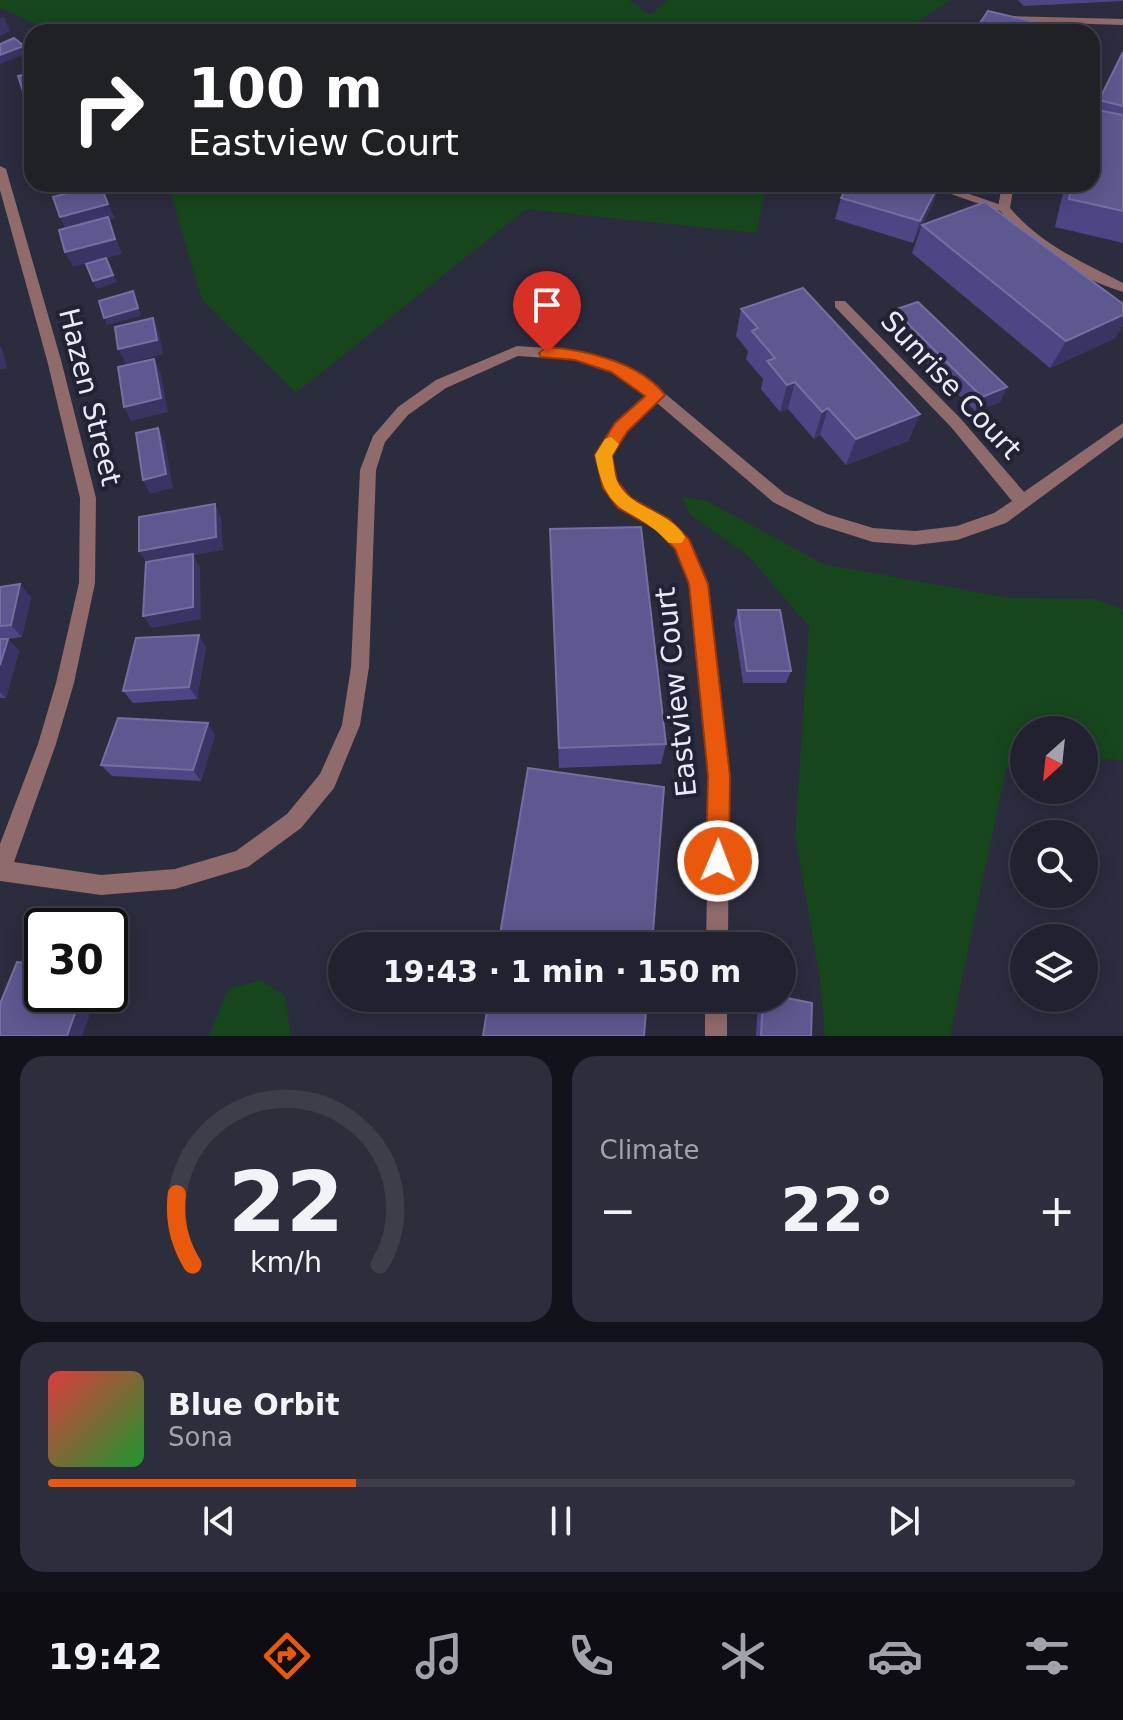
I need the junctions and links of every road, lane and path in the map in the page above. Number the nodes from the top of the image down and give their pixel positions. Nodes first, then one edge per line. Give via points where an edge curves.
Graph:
1 (994, 19) edge
2 (1098, 22) joint
3 (1123, 22) edge
4 (0, 169) edge
5 (953, 192) edge
6 (1004, 192) edge
7 (1004, 208) junction
8 (1123, 288) edge
9 (840, 304) dead end
10 (657, 395) junction
11 (1123, 429) edge
12 (1022, 501) junction
13 (6, 840) edge
14 (0, 871) edge
15 (717, 932) edge
16 (716, 1012) edge
17 (716, 1036) edge

1 - 2 street
2 - 3 street
4 - 13 street, Hazen Street via 88,498 87,583 71,655 47,744
5 - 7 street
6 - 7 street
7 - 8 street via 1049,251
9 - 12 street, Sunrise Court via 956,423
10 - 12 street via 779,498 873,535 957,533 1000,518
10 - 14 street via 617,368 576,355 517,351 441,384 403,411 378,440 368,470 360,667 351,725 327,781 294,821 241,860 175,879 101,885
10 - 15 street, Eastview Court via 621,427 603,455 609,483 624,503 662,524 682,545 698,584 719,776
11 - 12 street
13 - 14 street, Hazen Street
16 - 17 street

